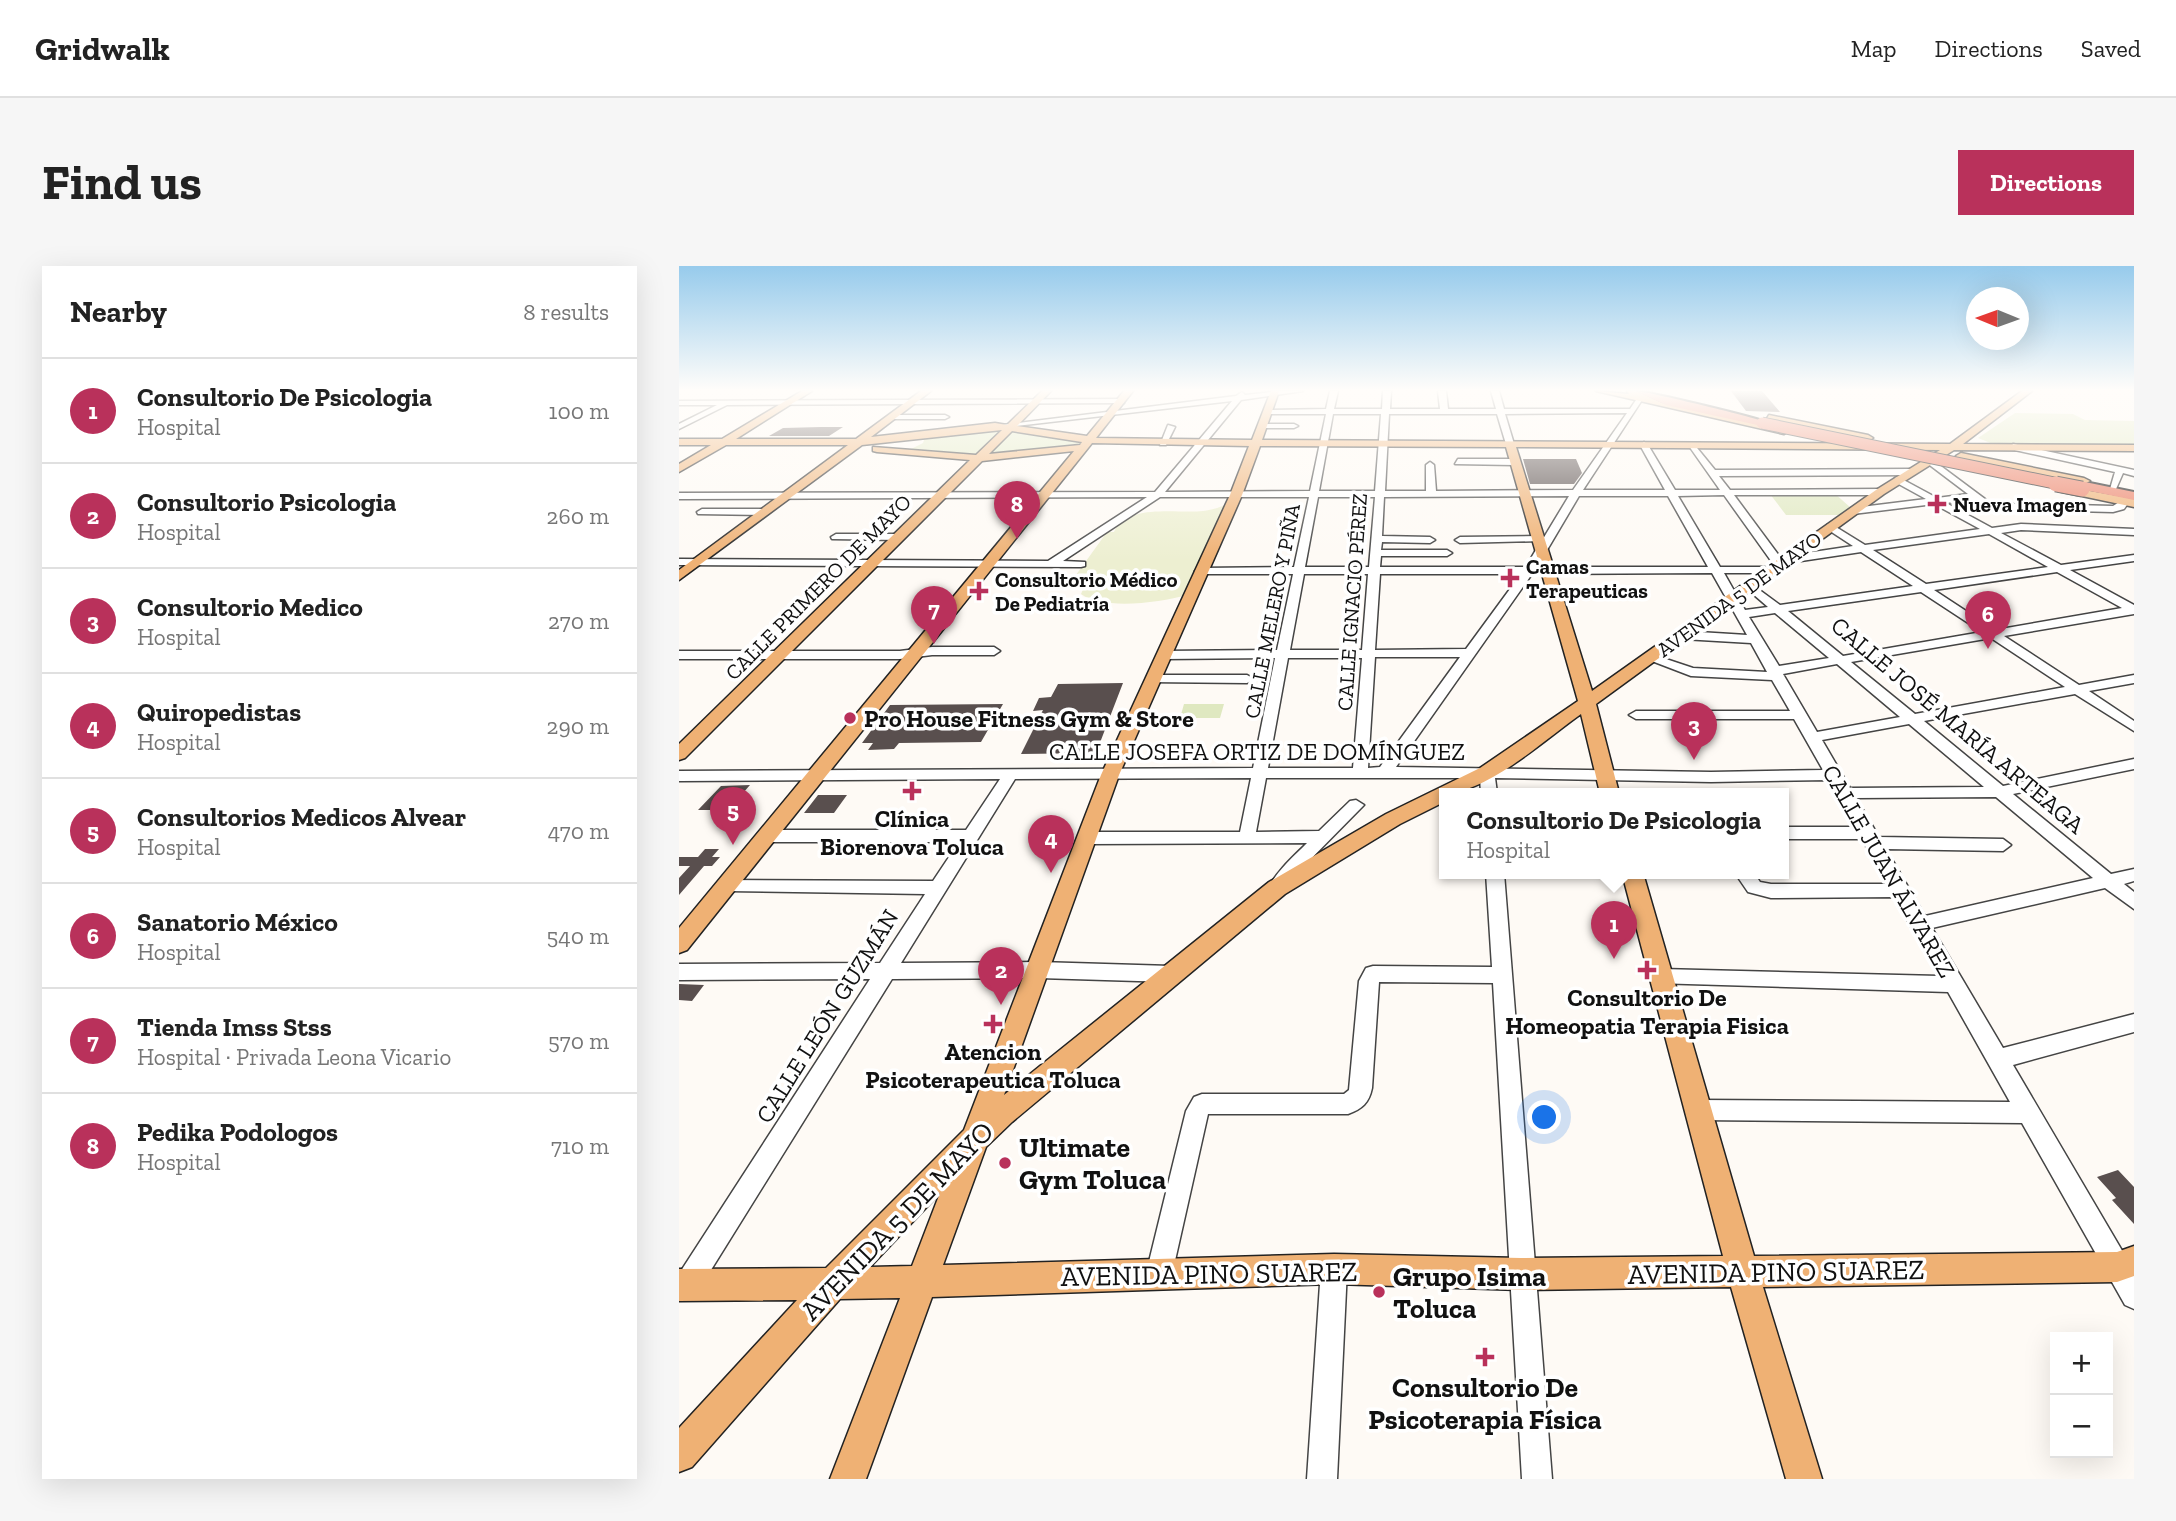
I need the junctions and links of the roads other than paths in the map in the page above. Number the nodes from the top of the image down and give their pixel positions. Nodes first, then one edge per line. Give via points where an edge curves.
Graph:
1 (1609, 447) edge
2 (714, 448) edge
3 (852, 448) edge
4 (888, 448) edge
5 (989, 448) edge
6 (1058, 448) edge
7 (1083, 448) edge
8 (1196, 448) edge
9 (1255, 448) edge
10 (1323, 448) edge
11 (1383, 448) edge
12 (1510, 448) edge
13 (1631, 448) edge
14 (1646, 448) junction
15 (1694, 448) junction
16 (1708, 448) edge
17 (1864, 448) edge
18 (1892, 448) edge
19 (1919, 448) edge
20 (1953, 448) edge
21 (1991, 448) edge
22 (2015, 448) edge
23 (2029, 448) edge
24 (1877, 450) junction
25 (2093, 450) junction
26 (2134, 450) edge
27 (1949, 451) junction
28 (2032, 452) junction
29 (978, 458) junction
30 (1930, 461) junction
31 (1458, 462) dead end
32 (1514, 462) junction
33 (1969, 462) junction
34 (1430, 465) dead end
35 (2101, 466) junction
36 (2134, 467) edge
37 (679, 469) edge
38 (2120, 470) junction
39 (1910, 472) junction
40 (1713, 473) junction
41 (2134, 473) edge
42 (1898, 480) junction
43 (2113, 487) junction
44 (1671, 492) junction
45 (1727, 492) junction
46 (1880, 492) junction
47 (1431, 493) junction
48 (1523, 493) junction
49 (1576, 493) junction
50 (1315, 494) junction
51 (1380, 494) junction
52 (940, 495) junction
53 (1045, 495) junction
54 (1157, 495) junction
55 (1236, 495) junction
56 (679, 496) edge
57 (787, 496) junction
58 (1976, 496) junction
59 (2132, 498) edge
60 (2012, 499) dead end
61 (1936, 501) junction
62 (1989, 506) junction
63 (2051, 508) junction
64 (702, 512) dead end
65 (762, 512) junction
66 (1853, 512) junction
67 (1831, 527) junction
68 (2015, 528) junction
69 (1992, 531) junction
70 (2134, 532) edge
71 (836, 537) dead end
72 (899, 537) junction
73 (1377, 540) junction
74 (1430, 540) dead end
75 (1460, 540) dead end
76 (1540, 545) junction
77 (1865, 549) junction
78 (1377, 553) junction
79 (1447, 553) dead end
80 (2134, 558) edge
81 (679, 562) edge
82 (698, 562) junction
83 (872, 564) junction
84 (988, 564) junction
85 (1050, 564) junction
86 (1081, 564) dead end
87 (1777, 564) junction
88 (1538, 569) junction
89 (2060, 569) junction
90 (1375, 570) junction
91 (1717, 570) junction
92 (1201, 571) junction
93 (1300, 571) junction
94 (679, 576) edge
95 (1750, 586) junction
96 (1924, 588) junction
97 (1732, 598) junction
98 (1778, 609) junction
99 (2134, 610) edge
100 (1742, 614) junction
101 (1993, 634) junction
102 (1683, 635) junction
103 (1756, 639) junction
104 (995, 651) dead end
105 (918, 652) junction
106 (1468, 653) junction
107 (1284, 654) junction
108 (1369, 654) junction
109 (679, 655) edge
110 (781, 655) junction
111 (1164, 655) junction
112 (1651, 658) junction
113 (1839, 659) junction
114 (1776, 673) junction
115 (1153, 679) junction
116 (1247, 679) dead end
117 (2134, 679) edge
118 (2078, 689) junction
119 (1587, 703) junction
120 (1636, 715) dead end
121 (1801, 715) junction
122 (1912, 718) junction
123 (2134, 727) edge
124 (1813, 737) junction
125 (679, 754) edge
126 (2134, 764) edge
127 (1487, 772) junction
128 (1360, 773) junction
129 (1384, 773) junction
130 (1260, 774) junction
131 (1010, 775) junction
132 (1110, 775) junction
133 (1834, 775) junction
134 (679, 776) edge
135 (817, 776) junction
136 (1711, 777) junction
137 (1608, 784) edge
138 (1455, 788) edge
139 (1489, 788) edge
140 (1715, 788) edge
141 (1998, 792) junction
142 (1845, 793) junction
143 (1439, 796) edge
144 (1356, 805) dead end
145 (1789, 833) edge
146 (768, 836) junction
147 (972, 836) junction
148 (1247, 837) junction
149 (1324, 837) junction
150 (1087, 838) junction
151 (1869, 838) junction
152 (2003, 845) dead end
153 (1311, 859) junction
154 (2134, 875) edge
155 (1495, 879) edge
156 (1634, 879) edge
157 (1748, 879) edge
158 (2109, 881) junction
159 (728, 886) junction
160 (939, 888) junction
161 (1900, 890) junction
162 (2134, 902) edge
163 (1919, 924) junction
164 (679, 944) edge
165 (1039, 970) junction
166 (886, 971) junction
167 (679, 972) edge
168 (1171, 974) junction
169 (1503, 975) junction
170 (1661, 977) junction
171 (1954, 984) junction
172 (2134, 1023) edge
173 (1999, 1059) junction
174 (1698, 1110) junction
175 (2030, 1113) junction
176 (978, 1136) junction
177 (2128, 1267) edge
178 (1334, 1269) junction
179 (1743, 1273) junction
180 (1159, 1274) junction
181 (1521, 1274) junction
182 (922, 1281) junction
183 (833, 1284) junction
184 (683, 1285) edge
185 (2134, 1296) edge
186 (679, 1454) edge
187 (848, 1479) edge
188 (1322, 1479) edge
189 (1537, 1479) edge
190 (1804, 1479) edge

1 - 49 street
2 - 37 main road
3 - 57 main road
4 - 29 main road
5 - 29 main road, CALLE PRIMERO DE MAYO
6 - 29 main road
7 - 53 main road
8 - 54 street
9 - 55 main road
10 - 50 street, CALLE MELERO Y PIÑA
11 - 51 street, CALLE IGNACIO PÉREZ
12 - 32 main road
13 - 14 main road
14 - 15 main road
14 - 44 street, CALLE JUAN ÁLVAREZ
15 - 16 main road
15 - 24 main road
15 - 40 street
17 - 24 main road
18 - 59 highway, bridge
19 - 27 main road
20 - 27 main road, AVENIDA 5 DE MAYO
21 - 27 main road
22 - 28 street
23 - 25 main road
24 - 27 main road
24 - 30 main road
25 - 26 main road
25 - 28 main road
27 - 28 main road
27 - 30 main road, AVENIDA 5 DE MAYO
27 - 33 main road
28 - 35 street
29 - 52 main road, CALLE PRIMERO DE MAYO
30 - 33 main road
30 - 39 main road, AVENIDA 5 DE MAYO
30 - 58 street
31 - 32 street
32 - 48 main road
33 - 43 main road
33 - 59 main road
34 - 47 street
35 - 36 street
35 - 38 street
38 - 41 street
38 - 43 street
39 - 40 street
39 - 42 main road, AVENIDA 5 DE MAYO
40 - 45 street
42 - 46 main road, AVENIDA 5 DE MAYO
42 - 61 street
43 - 59 main road
44 - 45 street
44 - 49 street
44 - 91 street, CALLE JUAN ÁLVAREZ
45 - 46 street
45 - 87 street
46 - 66 main road, AVENIDA 5 DE MAYO
47 - 48 street
47 - 51 street
48 - 49 street
48 - 76 main road
49 - 76 street
50 - 51 street
50 - 55 street
50 - 93 street, CALLE MELERO Y PIÑA
51 - 73 street, CALLE IGNACIO PÉREZ
52 - 53 street
52 - 57 street
52 - 72 main road, CALLE PRIMERO DE MAYO
53 - 54 street
53 - 84 main road
54 - 55 street
54 - 85 street
55 - 92 main road
56 - 57 street
57 - 65 main road
58 - 61 street
58 - 62 street
59 - 63 street via 2113,509
60 - 63 street
61 - 66 street
61 - 69 street
62 - 63 street
62 - 68 street
64 - 65 street
65 - 82 main road
66 - 67 main road, AVENIDA 5 DE MAYO
67 - 77 street
67 - 87 main road, AVENIDA 5 DE MAYO
68 - 69 street
68 - 70 street
69 - 77 street
69 - 89 street
71 - 72 street
72 - 83 main road, CALLE PRIMERO DE MAYO
73 - 74 street
73 - 78 street, CALLE IGNACIO PÉREZ
75 - 76 street
76 - 88 main road
77 - 87 street
77 - 96 street
78 - 79 street
78 - 90 street, CALLE IGNACIO PÉREZ
80 - 89 street
81 - 82 street
82 - 83 street
82 - 94 main road
83 - 84 street
83 - 110 main road, CALLE PRIMERO DE MAYO
84 - 85 street
84 - 105 main road
85 - 86 street
87 - 91 street
87 - 95 main road, AVENIDA 5 DE MAYO
88 - 90 street
88 - 91 street
88 - 106 street
88 - 119 main road
89 - 96 street
89 - 99 street
90 - 93 street
90 - 108 street, CALLE IGNACIO PÉREZ
91 - 97 street, CALLE JUAN ÁLVAREZ
92 - 93 street
92 - 111 main road
93 - 107 street, CALLE MELERO Y PIÑA
95 - 97 main road, AVENIDA 5 DE MAYO
95 - 98 street, CALLE JOSÉ MARÍA ARTEAGA
96 - 98 street
96 - 101 street
97 - 100 street, CALLE JUAN ÁLVAREZ
97 - 102 main road, AVENIDA 5 DE MAYO
98 - 100 street
98 - 113 street, CALLE JOSÉ MARÍA ARTEAGA
99 - 101 street
100 - 103 street, CALLE JUAN ÁLVAREZ
101 - 113 street
101 - 118 street
102 - 103 street
102 - 112 main road, AVENIDA 5 DE MAYO
103 - 114 street, CALLE JUAN ÁLVAREZ
104 - 105 street
105 - 110 street
105 - 135 main road
106 - 108 street
106 - 129 street
107 - 108 street
107 - 111 street
107 - 130 street, CALLE MELERO Y PIÑA
108 - 128 street, CALLE IGNACIO PÉREZ
109 - 110 street
110 - 125 main road, CALLE PRIMERO DE MAYO
111 - 115 main road
112 - 114 street via 1691,672
112 - 119 main road, AVENIDA 5 DE MAYO
113 - 114 street
113 - 122 street, CALLE JOSÉ MARÍA ARTEAGA
114 - 121 street, CALLE JUAN ÁLVAREZ
115 - 116 street
115 - 132 main road
117 - 118 street
118 - 122 street
118 - 123 street
119 - 127 main road, AVENIDA 5 DE MAYO
119 - 137 main road
120 - 121 street
121 - 124 street, CALLE JUAN ÁLVAREZ
122 - 124 street
122 - 141 street, CALLE JOSÉ MARÍA ARTEAGA
124 - 133 street, CALLE JUAN ÁLVAREZ
126 - 141 street
127 - 129 street, CALLE JOSEFA ORTIZ DE DOMÍNGUEZ
127 - 137 street, CALLE JOSEFA ORTIZ DE DOMÍNGUEZ
127 - 138 main road, AVENIDA 5 DE MAYO
127 - 139 street
128 - 129 street, CALLE JOSEFA ORTIZ DE DOMÍNGUEZ
128 - 130 street, CALLE JOSEFA ORTIZ DE DOMÍNGUEZ
130 - 132 street, CALLE JOSEFA ORTIZ DE DOMÍNGUEZ
130 - 148 street, CALLE MELERO Y PIÑA
131 - 132 street, CALLE JOSEFA ORTIZ DE DOMÍNGUEZ
131 - 135 street, CALLE JOSEFA ORTIZ DE DOMÍNGUEZ
131 - 147 street, CALLE LEÓN GUZMÁN
132 - 150 main road
133 - 136 street, CALLE JOSEFA ORTIZ DE DOMÍNGUEZ
133 - 142 street, CALLE JUAN ÁLVAREZ
134 - 135 street, CALLE JOSEFA ORTIZ DE DOMÍNGUEZ
135 - 146 main road
136 - 137 street, CALLE JOSEFA ORTIZ DE DOMÍNGUEZ
136 - 140 street
141 - 142 street
141 - 158 street, CALLE JOSÉ MARÍA ARTEAGA
142 - 151 street, CALLE JUAN ÁLVAREZ
143 - 153 main road, AVENIDA 5 DE MAYO
144 - 149 street
145 - 151 street
146 - 147 street
146 - 159 main road
147 - 160 street, CALLE LEÓN GUZMÁN
148 - 149 street
148 - 150 street
149 - 153 street
150 - 165 main road
151 - 152 street
151 - 161 street, CALLE JUAN ÁLVAREZ
153 - 168 main road, AVENIDA 5 DE MAYO
154 - 158 street
155 - 169 street
156 - 170 main road
157 - 161 street via 1754,887 1771,891
158 - 162 street, CALLE JOSÉ MARÍA ARTEAGA
158 - 163 street
159 - 160 street
159 - 164 main road
160 - 166 street, CALLE LEÓN GUZMÁN
161 - 163 street, CALLE JUAN ÁLVAREZ
163 - 171 street, CALLE JUAN ÁLVAREZ
165 - 166 street
165 - 168 street
165 - 176 main road
166 - 167 street
166 - 184 street, CALLE LEÓN GUZMÁN
168 - 176 main road, AVENIDA 5 DE MAYO
169 - 180 street via 1373,974 1361,1088 1359,1096 1347,1104 1202,1104
169 - 181 street
170 - 171 street
170 - 174 main road
171 - 173 street, CALLE JUAN ÁLVAREZ
172 - 173 street
173 - 175 street, CALLE JUAN ÁLVAREZ
174 - 175 street
174 - 179 main road
175 - 177 street, CALLE JUAN ÁLVAREZ
176 - 182 main road
176 - 183 main road, AVENIDA 5 DE MAYO
177 - 179 main road, AVENIDA PINO SUAREZ
177 - 185 street, CALLE JUAN ÁLVAREZ
178 - 180 main road, AVENIDA PINO SUAREZ
178 - 181 main road, AVENIDA PINO SUAREZ
178 - 188 street
179 - 181 main road, AVENIDA PINO SUAREZ
179 - 190 main road
180 - 182 main road, AVENIDA PINO SUAREZ
181 - 189 street
182 - 183 main road, AVENIDA PINO SUAREZ
182 - 187 main road
183 - 184 main road, AVENIDA PINO SUAREZ
183 - 186 main road, AVENIDA 5 DE MAYO

